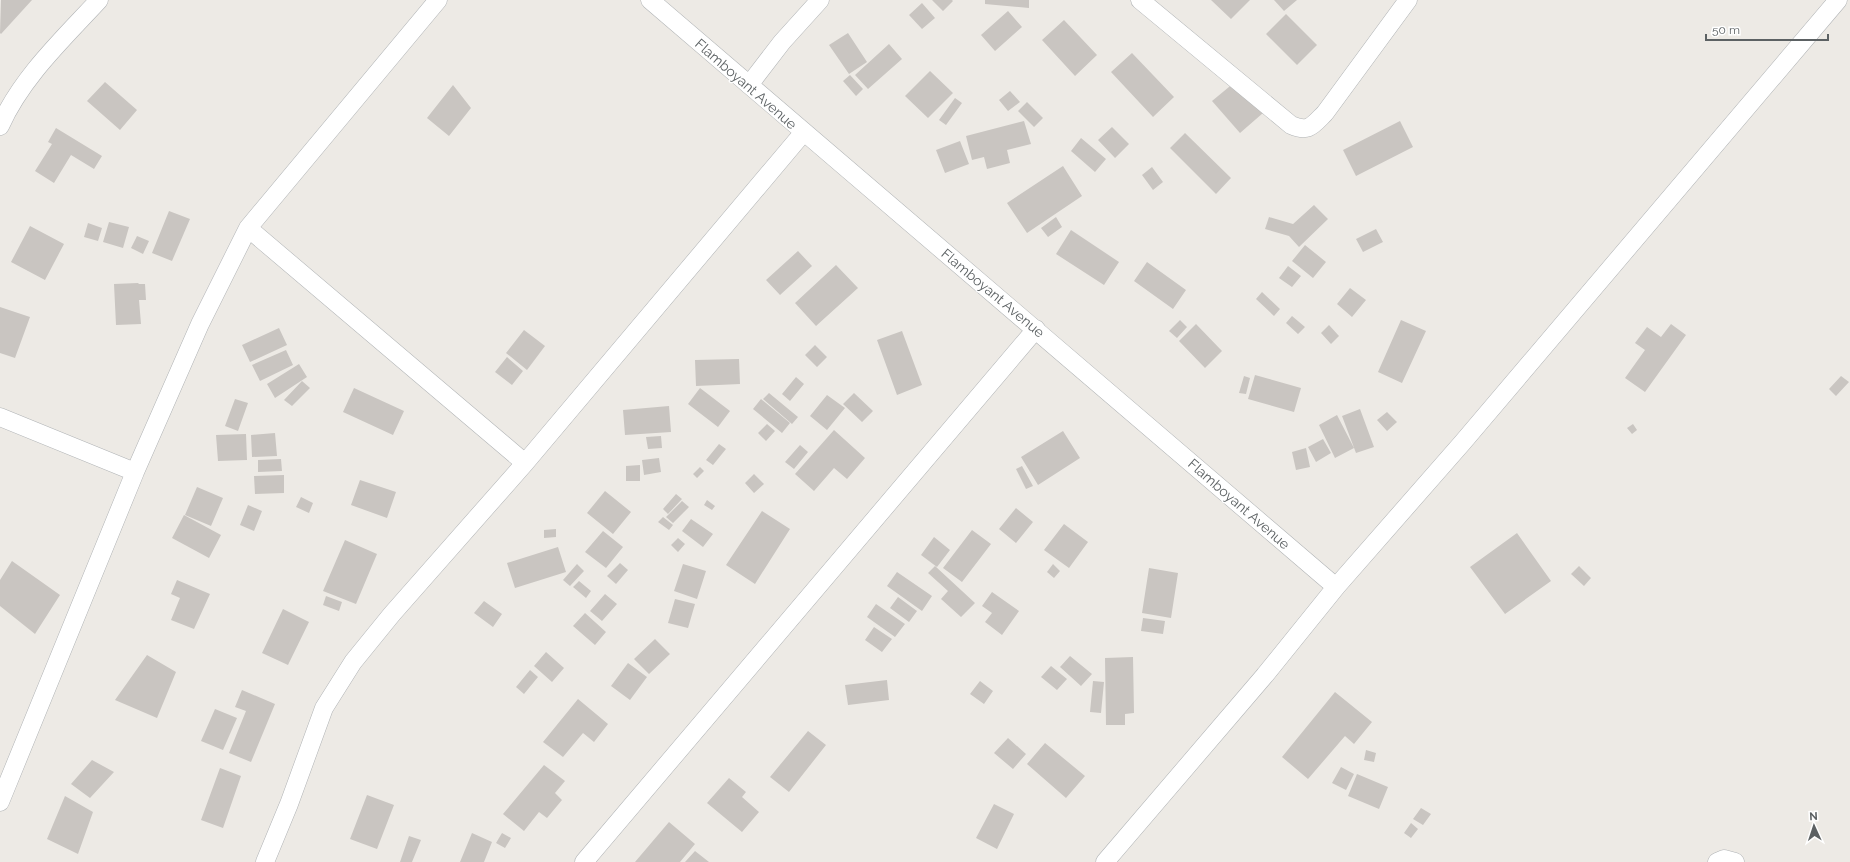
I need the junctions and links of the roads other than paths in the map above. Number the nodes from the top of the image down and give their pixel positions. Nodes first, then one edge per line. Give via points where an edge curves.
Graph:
1 (99, 0) edge
2 (438, 0) edge
3 (650, 0) edge
4 (820, 0) edge
5 (1140, 0) edge
6 (1408, 0) edge
7 (1838, 0) edge
8 (1850, 10) edge
9 (749, 85) junction
10 (0, 126) edge
11 (803, 133) junction
12 (248, 228) junction
13 (1036, 329) junction
14 (0, 418) edge
15 (525, 463) junction
16 (135, 472) junction
17 (1336, 588) junction
18 (0, 802) edge
19 (265, 862) edge
20 (584, 862) edge
21 (1105, 862) edge
22 (1717, 862) edge
23 (1735, 862) edge

1 - 10 street via 22,86
2 - 12 street
3 - 9 street, Flamboyant Avenue
4 - 9 street via 782,42
5 - 6 street via 1300,129 1311,128 1325,113
7 - 8 street
7 - 17 street
9 - 11 street, Flamboyant Avenue
11 - 13 street, Flamboyant Avenue
11 - 15 street
12 - 15 street
12 - 16 street via 200,324
13 - 17 street, Flamboyant Avenue
13 - 20 street
14 - 16 street
15 - 19 street via 352,662 324,708
16 - 18 street
17 - 21 street
22 - 23 street via 1724,859

